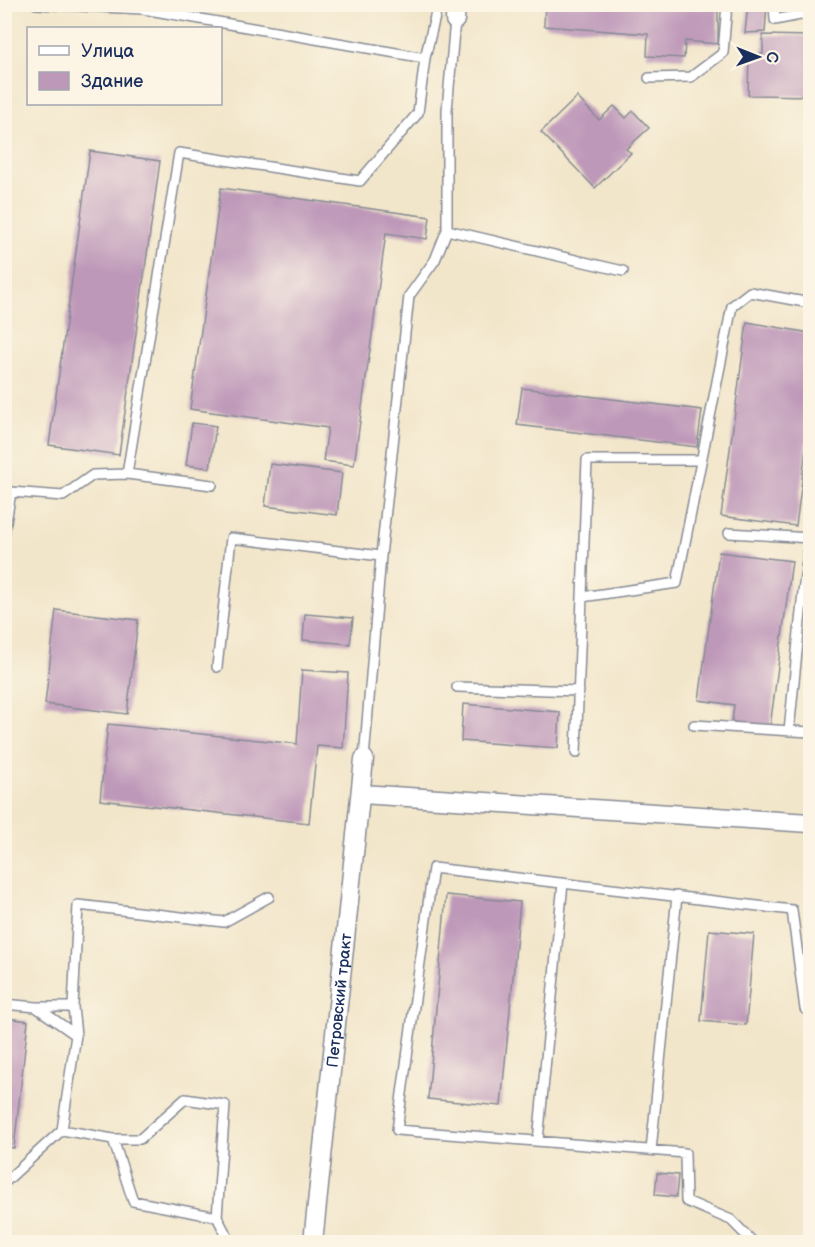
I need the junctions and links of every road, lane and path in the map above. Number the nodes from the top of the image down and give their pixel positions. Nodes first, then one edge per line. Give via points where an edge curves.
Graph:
1 (36, 4) edge
2 (438, 4) edge
3 (727, 4) edge
4 (774, 4) edge
5 (455, 12) edge
6 (810, 13) edge
7 (426, 58) junction
8 (649, 78) dead end
9 (447, 230) junction
10 (623, 271) dead end
11 (810, 303) edge
12 (701, 460) junction
13 (127, 474) junction
14 (212, 485) dead end
15 (8, 490) edge
16 (729, 533) dead end
17 (4, 534) edge
18 (810, 536) edge
19 (381, 556) junction
20 (807, 592) edge
21 (582, 597) junction
22 (217, 667) dead end
23 (457, 687) dead end
24 (579, 691) junction
25 (694, 725) dead end
26 (789, 731) junction
27 (810, 732) edge
28 (576, 753) dead end
29 (364, 759) joint
30 (361, 794) junction
31 (810, 824) edge
32 (563, 883) junction
33 (677, 896) junction
34 (269, 897) dead end
35 (4, 1004) edge
36 (36, 1007) junction
37 (73, 1007) junction
38 (810, 1011) edge
39 (76, 1035) junction
40 (62, 1130) junction
41 (113, 1139) junction
42 (538, 1141) junction
43 (651, 1150) junction
44 (4, 1184) edge
45 (217, 1217) junction
46 (230, 1242) edge
47 (313, 1242) edge
48 (753, 1242) edge

1 - 7 lane via 143,9
2 - 7 lane
3 - 8 lane via 723,52 691,77
4 - 6 lane via 775,20
5 - 9 lane via 447,111
7 - 13 lane via 418,113 360,181 178,153
9 - 10 lane
9 - 19 lane via 435,260 409,296
11 - 12 lane via 750,292 732,306
12 - 21 lane via 677,583
12 - 21 lane via 587,460
13 - 14 lane
13 - 15 lane via 93,475 63,496
15 - 17 lane
16 - 18 lane
18 - 20 lane
19 - 22 lane via 231,537
19 - 29 lane
20 - 26 lane
21 - 24 lane
23 - 24 lane
24 - 28 lane
25 - 26 lane
26 - 27 lane
29 - 30 street, Петровский тракт
30 - 31 street
30 - 47 street, Петровский тракт
32 - 33 lane
32 - 42 lane
32 - 42 lane via 433,868 396,1130
33 - 38 lane via 792,910 804,1009
33 - 43 lane
34 - 37 lane via 224,922 78,905
35 - 36 lane
36 - 37 lane
36 - 39 lane
37 - 39 lane
39 - 40 lane
40 - 41 lane
40 - 44 lane
41 - 45 lane via 133,1202
41 - 45 lane via 140,1139 185,1099 225,1105
42 - 43 lane
43 - 48 lane via 686,1153 686,1201 731,1220
45 - 46 lane

